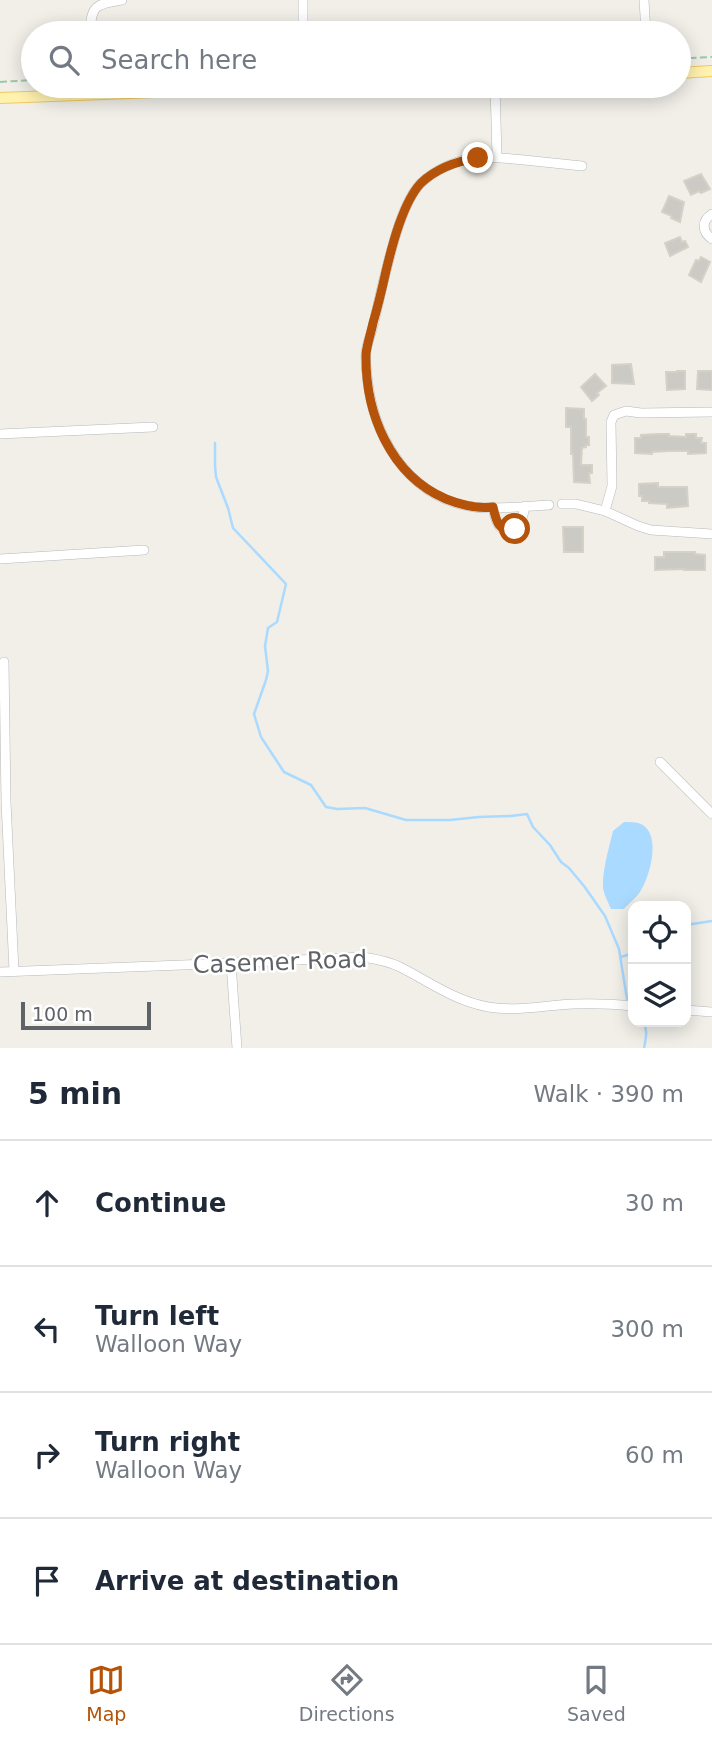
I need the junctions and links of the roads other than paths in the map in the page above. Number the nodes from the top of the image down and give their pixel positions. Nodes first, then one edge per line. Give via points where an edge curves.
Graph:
1 (122, 0) edge
2 (303, 0) edge
3 (644, 0) edge
4 (91, 21) edge
5 (303, 21) edge
6 (645, 21) edge
7 (712, 71) edge
8 (691, 72) edge
9 (21, 96) edge
10 (0, 98) edge
11 (495, 98) edge
12 (497, 157) junction
13 (582, 166) dead end
14 (712, 214) edge
15 (712, 239) edge
16 (712, 412) edge
17 (153, 427) dead end
18 (0, 434) edge
19 (562, 504) dead end
20 (549, 505) dead end
21 (525, 506) junction
22 (493, 507) junction
23 (605, 510) junction
24 (712, 534) edge
25 (144, 550) dead end
26 (0, 559) edge
27 (4, 662) dead end
28 (660, 762) dead end
29 (712, 814) edge
30 (231, 963) junction
31 (13, 971) junction
32 (0, 972) edge
33 (628, 1006) edge
34 (691, 1010) edge
35 (712, 1012) edge
36 (237, 1048) edge

1 - 4 street via 103,2 92,12
2 - 5 street
3 - 6 street
7 - 8 main road
9 - 10 main road
11 - 12 street
12 - 13 street
12 - 22 street via 447,166 412,195 394,239 366,351 376,420 403,468 434,494 473,507
14 - 15 street via 704,227
16 - 23 street via 625,411 614,415 612,486
17 - 18 street
19 - 23 street
20 - 21 street
21 - 22 street
21 - 22 street via 519,525 508,531 496,522
23 - 24 street via 651,530
25 - 26 street
27 - 31 street
28 - 29 street
30 - 31 street, Casemer Road
30 - 33 street, Casemer Road via 363,957 398,966 460,999 487,1007
30 - 36 street
31 - 32 street, Casemer Road
34 - 35 street

